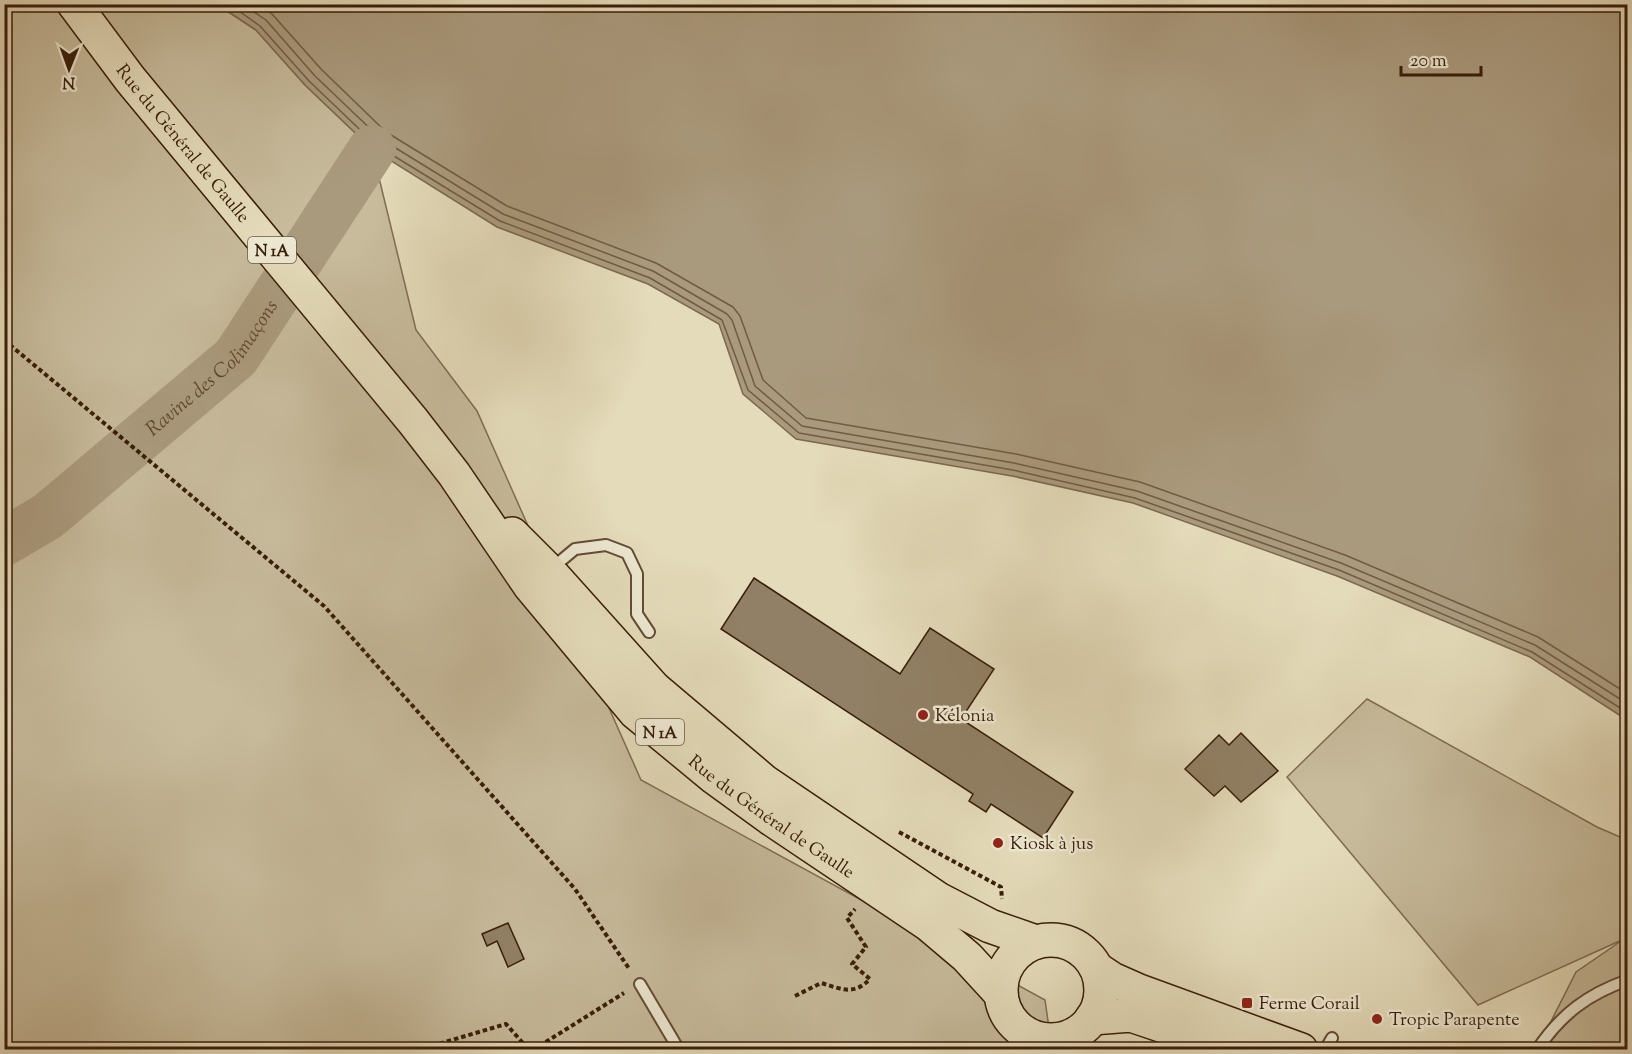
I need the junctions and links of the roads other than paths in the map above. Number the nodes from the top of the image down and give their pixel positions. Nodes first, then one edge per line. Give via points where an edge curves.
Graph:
1 (74, 4) edge
2 (539, 579) junction
3 (649, 632) dead end
4 (1045, 933) junction
5 (1097, 956) junction
6 (1628, 980) edge
7 (640, 984) road end
8 (1000, 993) junction
9 (1078, 1034) edge
10 (1332, 1038) dead end
11 (1029, 1042) edge
12 (679, 1050) edge
13 (1235, 1050) edge
14 (1301, 1050) edge
15 (1325, 1050) edge
16 (1538, 1050) edge

1 - 2 main road, Rue du Général de Gaulle / N 1A via 130,79
2 - 3 lane via 575,549 606,545 620,549 627,553 637,574 637,614
2 - 4 main road, Rue du Général de Gaulle / N 1A via 654,688 765,782 938,899 990,926
2 - 8 main road, Rue du Général de Gaulle / N 1A via 635,712 770,818 928,924 968,957
4 - 5 main road via 1052,940
4 - 8 main road via 1009,961
5 - 9 main road via 1101,995 1097,1011
5 - 14 main road via 1112,979
6 - 16 lane via 1576,1006 1552,1027
7 - 12 lane
8 - 11 main road via 1012,1024
9 - 11 main road
9 - 13 main road via 1131,1015
10 - 15 lane

